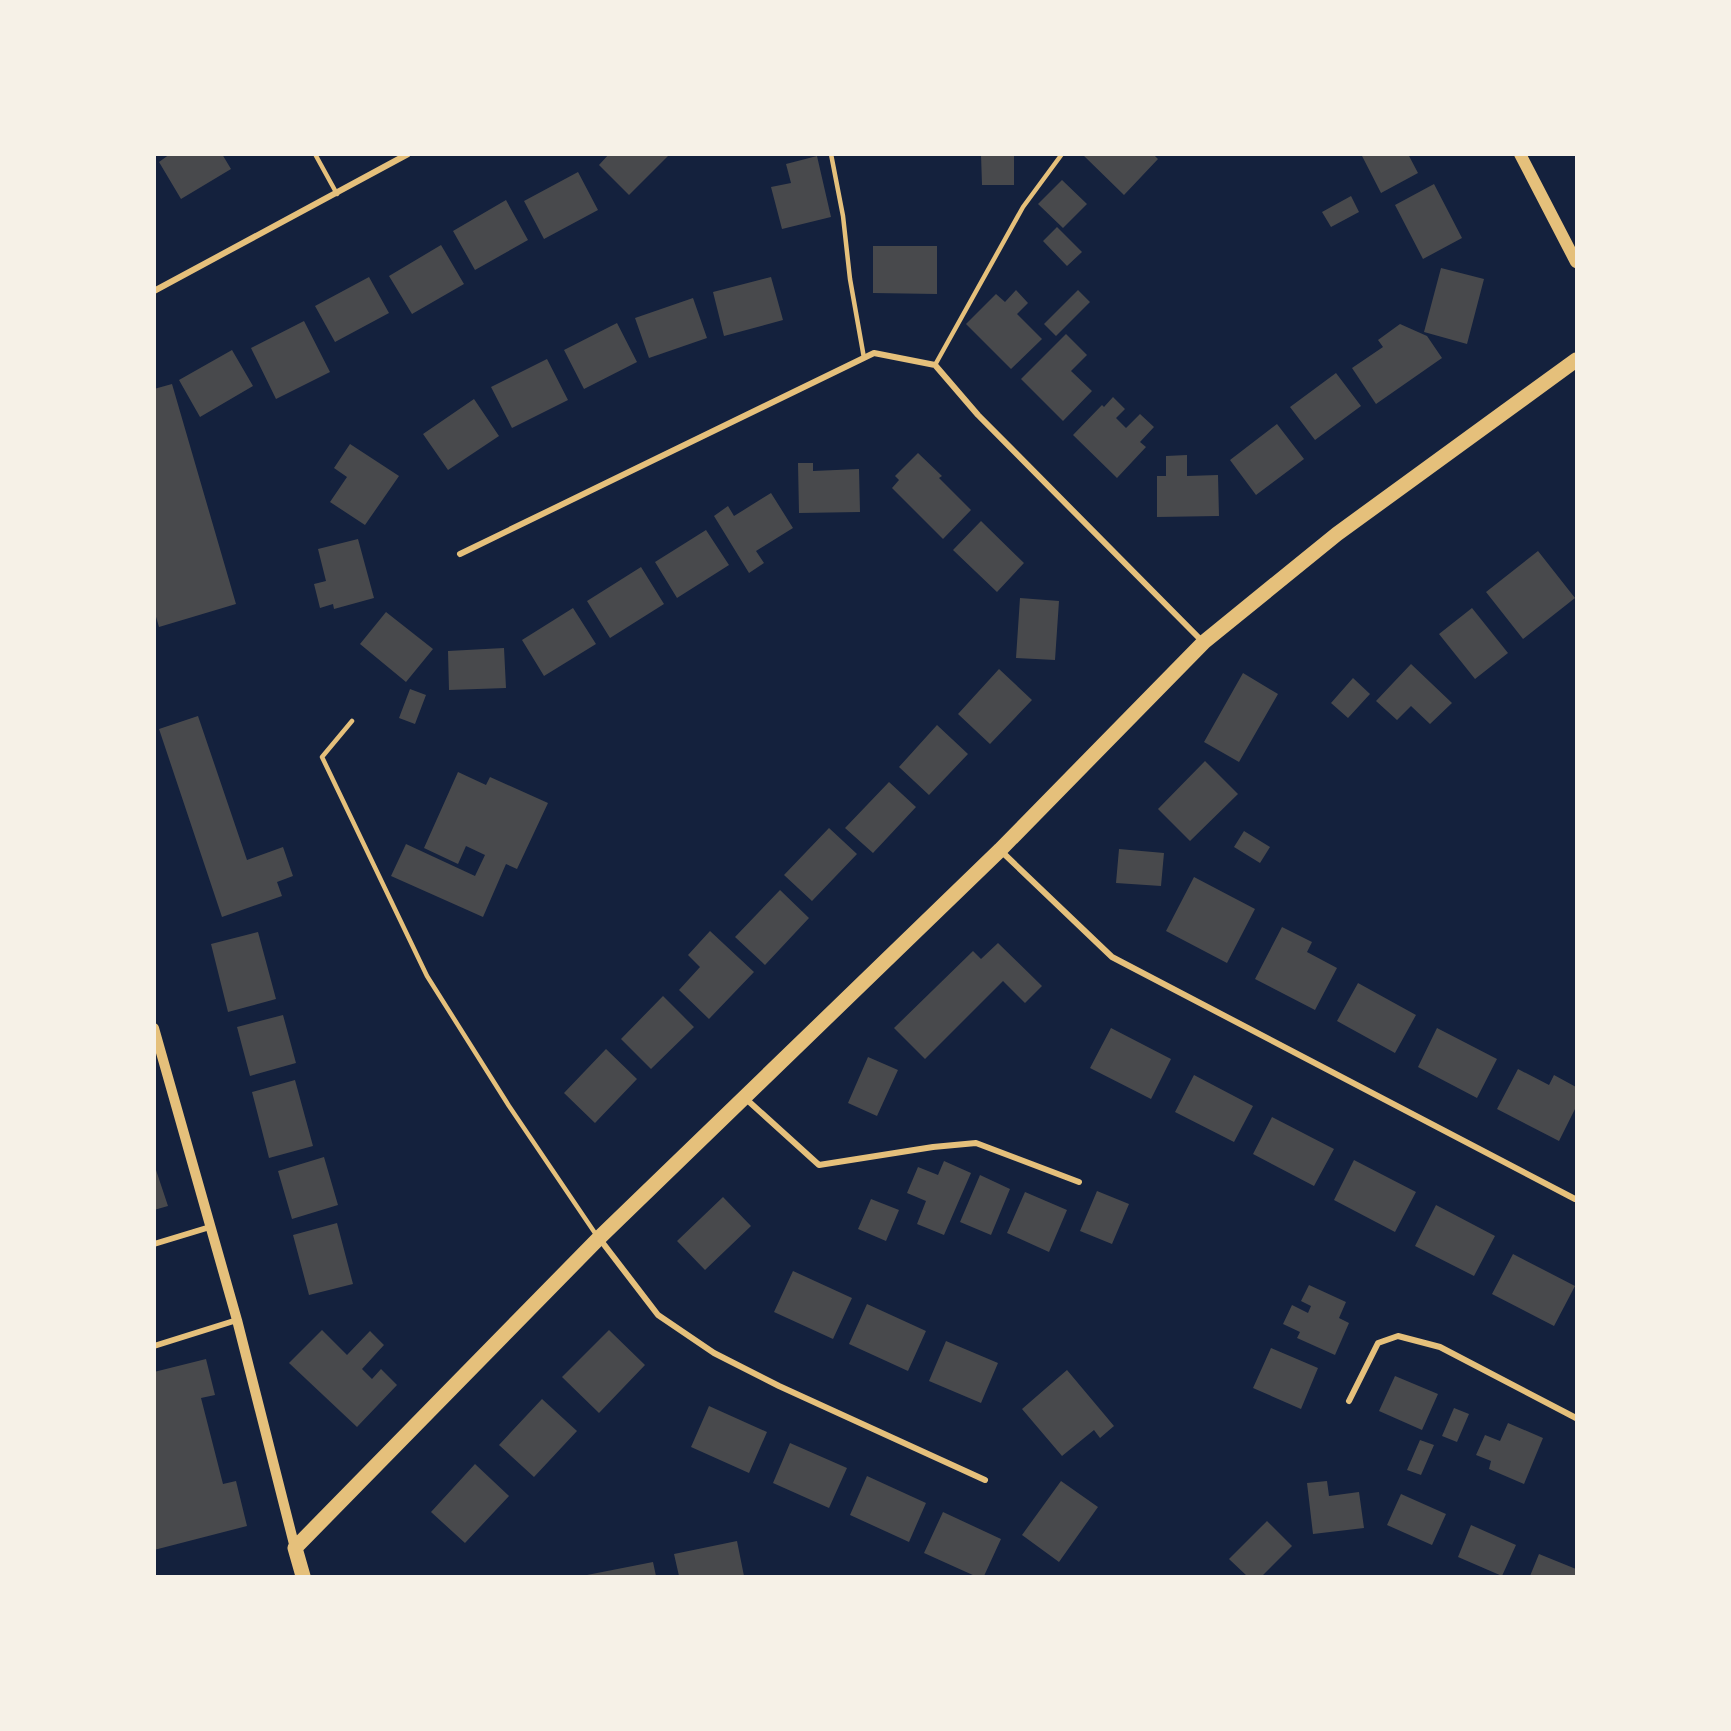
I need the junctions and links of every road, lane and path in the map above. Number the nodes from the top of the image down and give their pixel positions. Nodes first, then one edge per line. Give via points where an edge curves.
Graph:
1 (315, 154) edge
2 (408, 154) edge
3 (831, 154) edge
4 (1062, 154) edge
5 (1520, 154) edge
6 (337, 194) junction
7 (1576, 262) edge
8 (154, 291) edge
9 (864, 358) junction
10 (1576, 360) edge
11 (935, 365) junction
12 (460, 554) dead end
13 (1204, 642) junction
14 (352, 721) dead end
15 (1000, 850) junction
16 (154, 1028) edge
17 (744, 1097) junction
18 (1079, 1182) dead end
19 (1575, 1199) edge
20 (210, 1227) junction
21 (599, 1238) junction
22 (154, 1244) edge
23 (237, 1320) junction
24 (154, 1346) edge
25 (1349, 1401) dead end
26 (1576, 1418) edge
27 (985, 1480) dead end
28 (295, 1548) junction
29 (303, 1576) edge

1 - 6 lane
2 - 6 street
3 - 9 lane
4 - 11 lane via 1023,207
5 - 7 main road
6 - 8 street
9 - 11 street via 874,353
9 - 12 street
10 - 13 main road via 1337,534
11 - 13 street via 978,415
13 - 15 main road
14 - 21 lane via 322,757 427,976
15 - 17 main road
15 - 19 street via 1112,957
16 - 20 street
17 - 18 street via 819,1165 976,1143
17 - 21 main road
20 - 22 street
20 - 23 street
21 - 27 street via 658,1315 714,1353
21 - 28 main road
23 - 24 street
23 - 28 street
25 - 26 street via 1378,1343 1398,1336 1440,1347
28 - 29 main road

